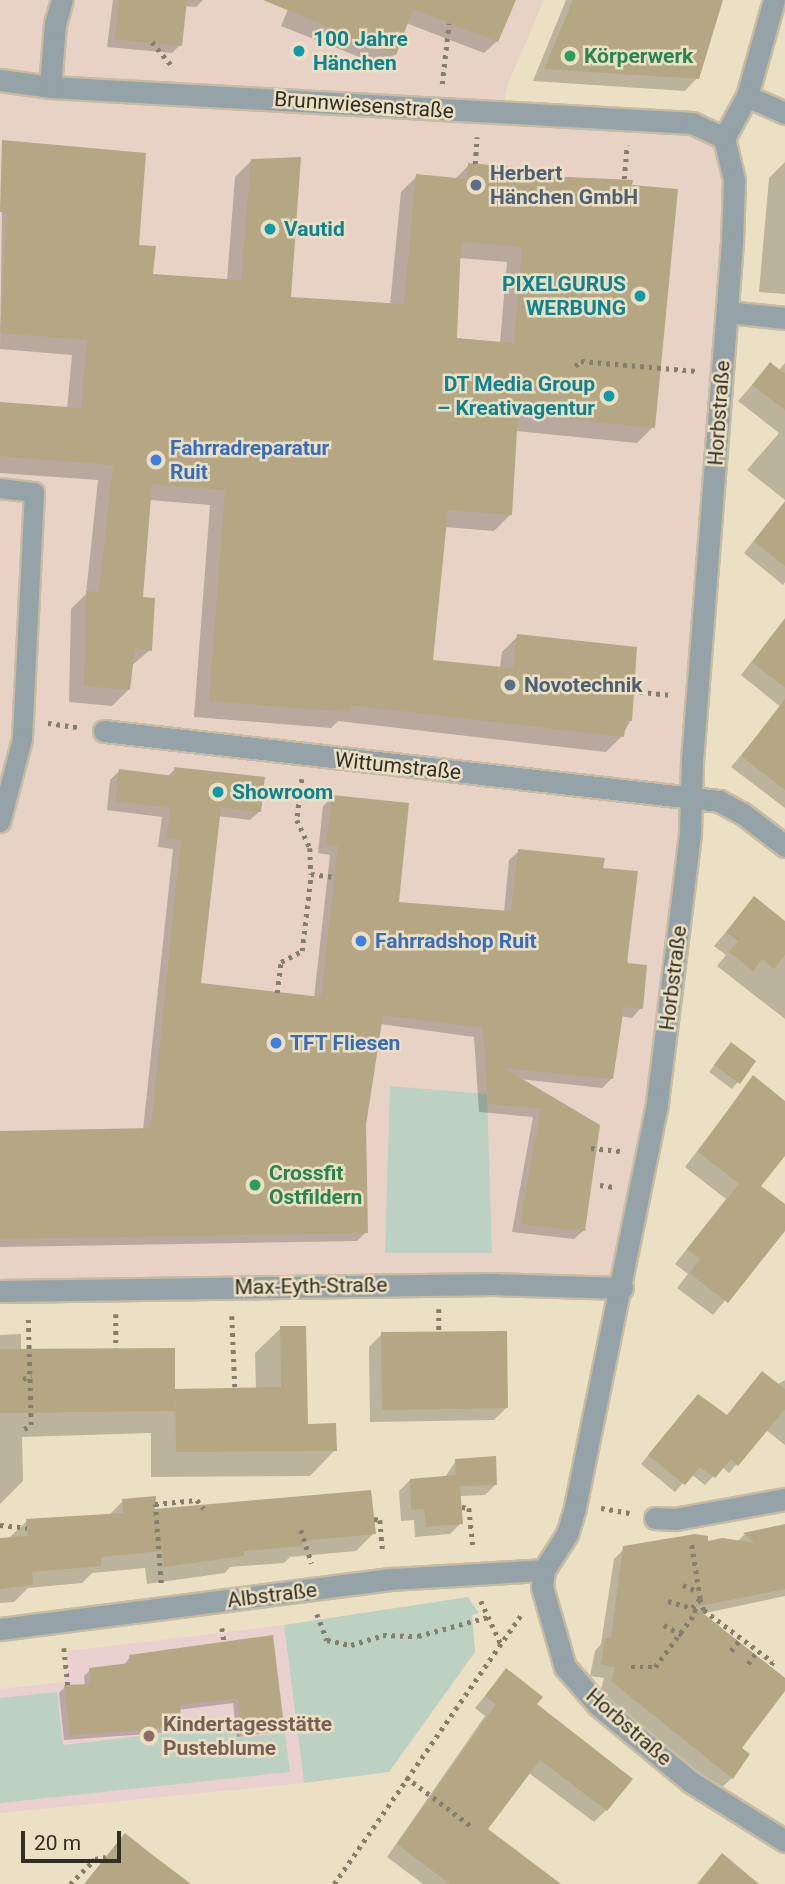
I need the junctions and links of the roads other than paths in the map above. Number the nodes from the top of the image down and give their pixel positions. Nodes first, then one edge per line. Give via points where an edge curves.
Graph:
1 (62, 0) edge
2 (774, 0) edge
3 (0, 80) edge
4 (50, 87) junction
5 (747, 96) junction
6 (785, 113) edge
7 (724, 138) junction
8 (727, 312) junction
9 (785, 318) edge
10 (0, 488) edge
11 (104, 731) road end
12 (692, 798) junction
13 (0, 822) edge
14 (785, 846) edge
15 (622, 1288) junction
16 (0, 1291) edge
17 (785, 1499) edge
18 (655, 1518) road end
19 (537, 1577) junction
20 (0, 1629) edge
21 (785, 1841) edge

1 - 4 street via 55,24
2 - 5 street
3 - 4 street, Brunnwiesenstraße
4 - 7 street, Brunnwiesenstraße via 683,122 712,129
5 - 6 street
5 - 7 street
7 - 8 street, Horbstraße via 733,180
8 - 9 street
8 - 12 street, Horbstraße
10 - 13 lane via 34,492 23,720
11 - 12 street, Wittumstraße
12 - 14 street, Wittumstraße via 719,802 742,813
12 - 15 street, Horbstraße via 657,1104
15 - 16 street, Max-Eyth-Straße via 494,1284
15 - 19 street, Horbstraße via 575,1508 567,1534
17 - 18 street
19 - 20 street, Albstraße via 428,1575
19 - 21 street, Horbstraße via 565,1667 598,1705 691,1782

